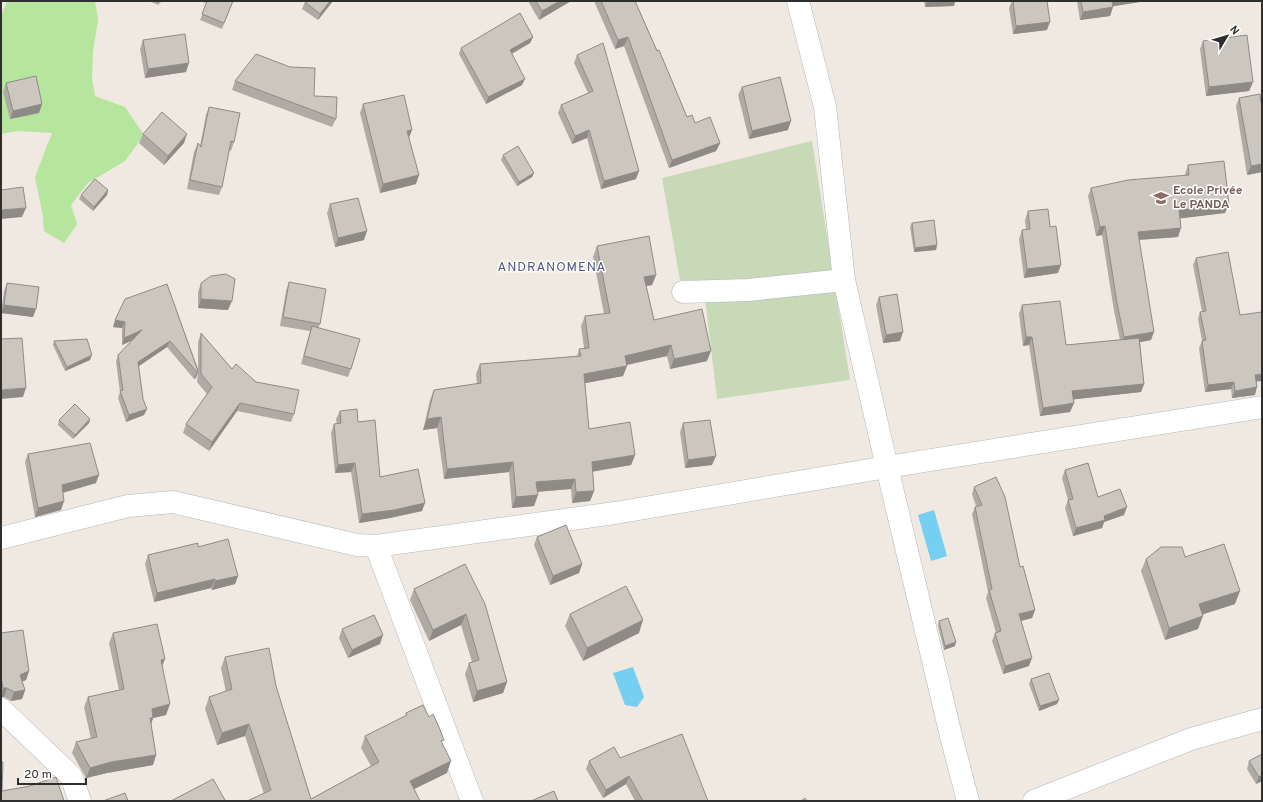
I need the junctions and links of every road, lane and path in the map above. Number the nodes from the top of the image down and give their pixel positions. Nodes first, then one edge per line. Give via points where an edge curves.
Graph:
1 (798, 1) edge
2 (844, 280) junction
3 (683, 292) dead end
4 (1262, 407) edge
5 (887, 467) junction
6 (1, 538) edge
7 (376, 546) junction
8 (1, 709) edge
9 (1262, 719) edge
10 (80, 801) edge
11 (472, 801) edge
12 (968, 801) edge
13 (1034, 801) edge

1 - 2 street via 825,108
2 - 3 street via 748,290
2 - 5 street
4 - 5 street
5 - 7 street via 615,513
5 - 12 street
6 - 7 street via 128,506 173,502 357,545
7 - 11 street
8 - 10 street via 71,776
9 - 13 street via 1191,739

